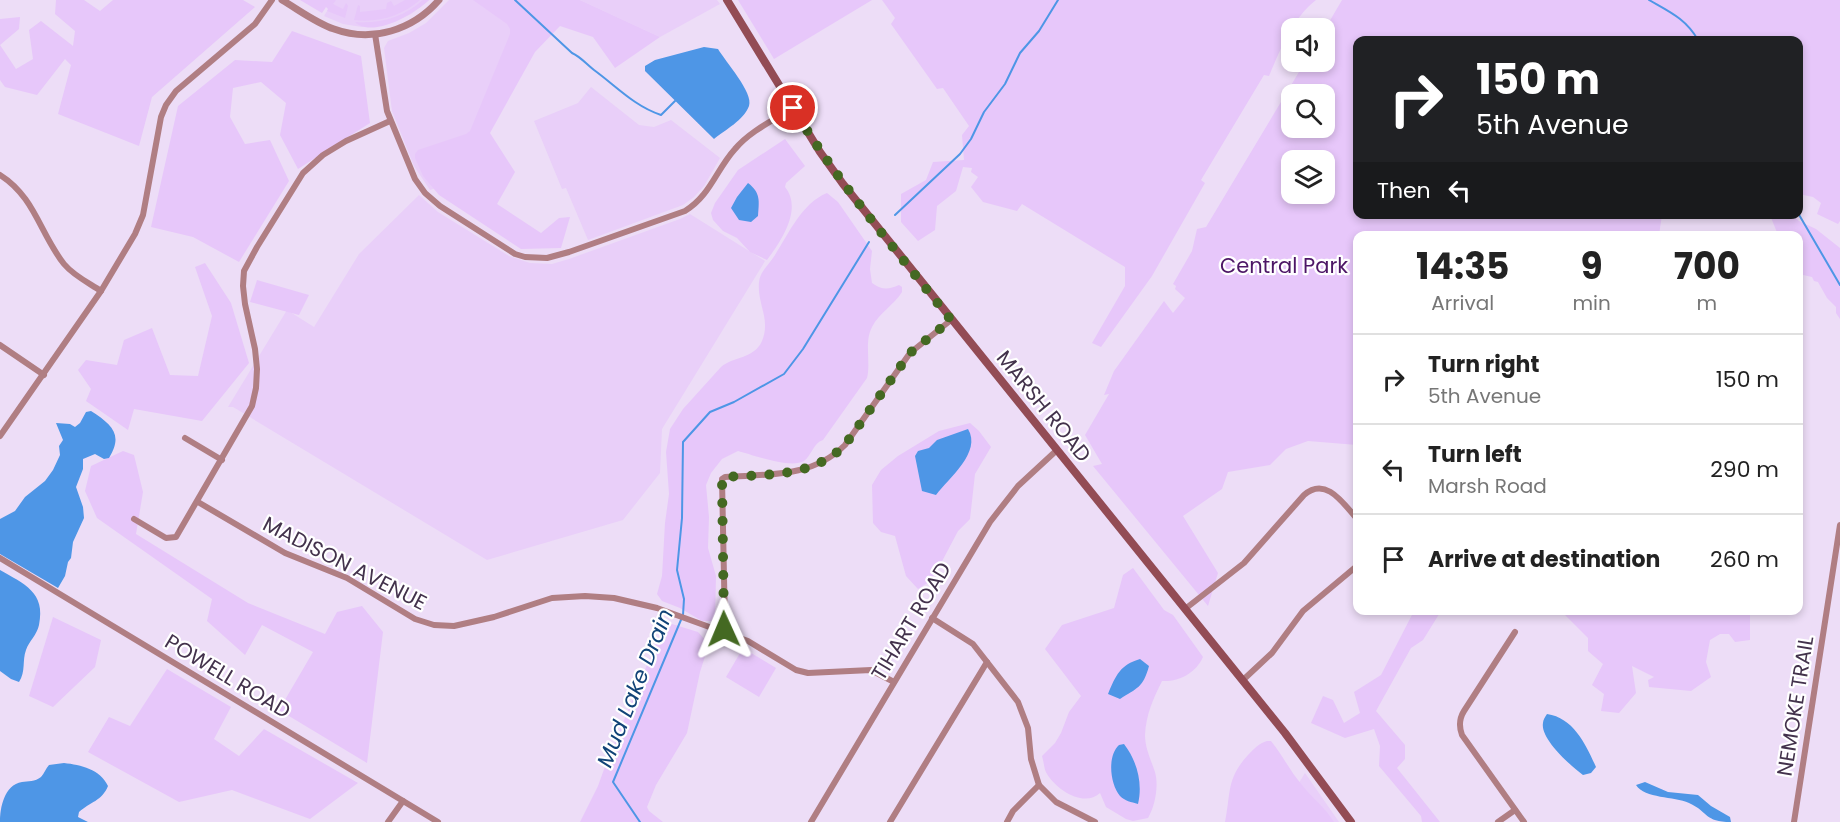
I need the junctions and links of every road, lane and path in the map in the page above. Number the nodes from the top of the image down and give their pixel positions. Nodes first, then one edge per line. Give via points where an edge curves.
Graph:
1 (272, 0) edge
2 (282, 0) edge
3 (439, 0) edge
4 (727, 0) edge
5 (375, 34) junction
6 (793, 108) junction
7 (390, 121) junction
8 (0, 175) edge
9 (101, 291) junction
10 (951, 320) junction
11 (0, 345) edge
12 (44, 375) junction
13 (0, 436) edge
14 (185, 438) dead end
15 (1057, 450) junction
16 (222, 460) junction
17 (198, 502) junction
18 (1353, 515) edge
19 (134, 519) dead end
20 (1840, 525) edge
21 (0, 558) edge
22 (1353, 569) edge
23 (1185, 609) junction
24 (932, 618) junction
25 (723, 632) junction
26 (1515, 632) dead end
27 (987, 662) junction
28 (1243, 680) junction
29 (894, 682) junction
30 (1040, 785) junction
31 (403, 801) junction
32 (1515, 810) junction
33 (388, 822) edge
34 (438, 822) edge
35 (811, 822) edge
36 (890, 822) edge
37 (1007, 822) edge
38 (1095, 822) edge
39 (1350, 822) edge
40 (1498, 822) edge
41 (1524, 822) edge
42 (1794, 822) edge

1 - 9 street via 255,24 176,91 166,105 141,222
2 - 5 street via 333,29
3 - 5 street via 411,24
4 - 6 main road, MARSH ROAD
5 - 7 street
6 - 7 street via 736,146 707,192 691,207 547,258 515,254 432,200 411,172
6 - 10 main road, MARSH ROAD via 843,184
7 - 16 street via 345,141 303,172 244,271 256,388 252,406
8 - 9 street via 23,194 66,266
9 - 12 street
10 - 15 main road, MARSH ROAD
10 - 25 street via 910,353 845,445 833,456 802,471 722,479
11 - 12 street
12 - 13 street
14 - 16 street
15 - 23 main road, MARSH ROAD
15 - 24 street, TIHART ROAD via 1002,505
16 - 17 street
17 - 19 street via 173,538 166,538
17 - 25 street, MADISON AVENUE via 277,549 347,578 415,619 434,625 461,625 537,602 569,597 614,598
18 - 23 street via 1327,489 1312,489 1243,563
20 - 42 street, NEMOKE TRAIL
21 - 31 street, POWELL ROAD
22 - 28 street via 1303,611 1272,653
23 - 28 main road, MARSH ROAD
24 - 27 street via 969,640
24 - 29 street, TIHART ROAD
25 - 29 street, MADISON AVENUE via 748,641 796,670 871,670
26 - 32 street via 1460,723 1462,735
27 - 30 street via 1018,702 1028,728 1034,772
27 - 36 street
28 - 39 main road, MARSH ROAD
29 - 35 street, TIHART ROAD
30 - 37 street
30 - 38 street via 1056,802
31 - 33 street
31 - 34 street, POWELL ROAD
32 - 40 street
32 - 41 street

